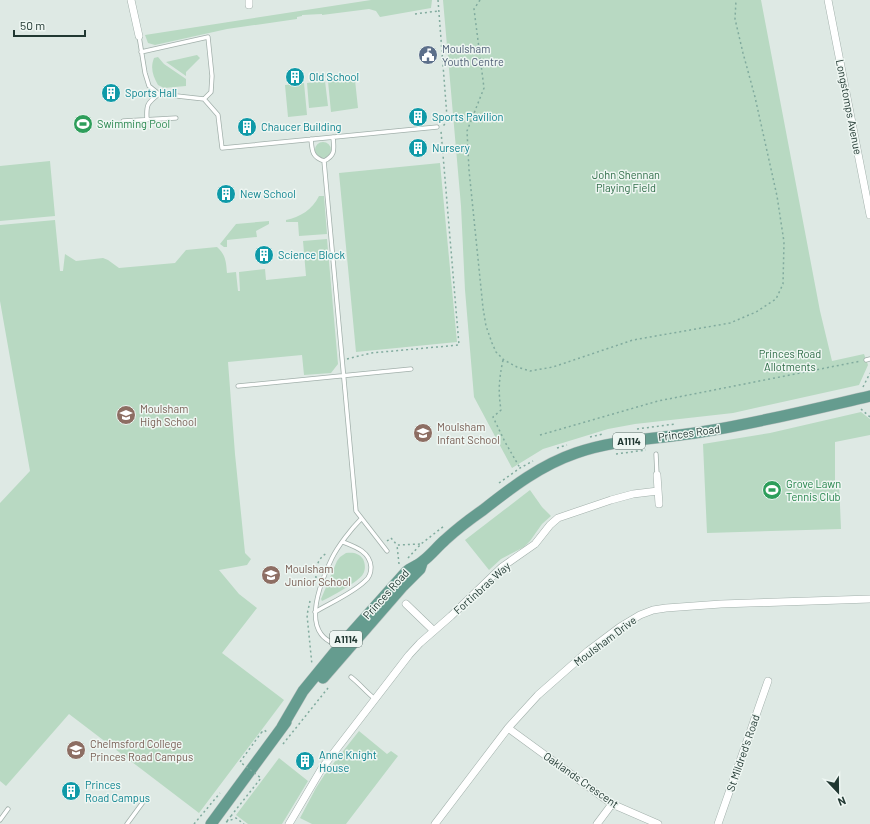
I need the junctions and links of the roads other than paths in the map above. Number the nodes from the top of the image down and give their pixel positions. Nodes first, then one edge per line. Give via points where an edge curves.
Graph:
1 (131, 0) edge
2 (828, 0) edge
3 (139, 36) joint
4 (141, 52) junction
5 (159, 94) junction
6 (204, 99) junction
7 (176, 118) dead end
8 (147, 120) junction
9 (123, 121) dead end
10 (437, 127) dead end
11 (333, 137) junction
12 (311, 140) junction
13 (324, 161) junction
14 (870, 215) edge
15 (411, 369) dead end
16 (344, 376) junction
17 (238, 386) dead end
18 (866, 391) edge
19 (656, 454) dead end
20 (657, 475) joint
21 (658, 491) junction
22 (659, 504) dead end
23 (361, 519) junction
24 (343, 542) junction
25 (387, 551) dead end
26 (422, 563) junction
27 (870, 599) edge
28 (406, 604) dead end
29 (315, 612) junction
30 (434, 630) junction
31 (339, 647) junction
32 (351, 676) dead end
33 (768, 682) dead end
34 (376, 699) junction
35 (282, 727) junction
36 (508, 728) junction
37 (146, 798) dead end
38 (612, 804) junction
39 (8, 809) dead end
40 (0, 820) edge
41 (127, 824) edge
42 (211, 824) edge
43 (290, 824) edge
44 (435, 824) edge
45 (597, 824) edge
46 (658, 824) edge
47 (718, 824) edge

1 - 3 street
2 - 14 street, Longstomps Avenue
3 - 4 lane
4 - 5 lane via 149,86
4 - 6 lane via 208,37 211,92
5 - 6 lane
5 - 8 lane via 149,101 146,108
6 - 12 lane via 218,115 222,148
7 - 8 lane
8 - 9 lane
10 - 11 lane
11 - 12 lane
11 - 13 lane via 333,154
12 - 13 lane via 314,154
13 - 16 lane
15 - 16 lane
16 - 17 lane
16 - 23 lane via 356,511
18 - 26 main road, Princes Road / A1114 via 756,422 619,442 575,454 540,470 509,489 445,540
19 - 20 lane
20 - 21 street
21 - 22 street
21 - 30 street, Fortinbras Way via 633,494 558,518 536,544 502,567
23 - 24 lane
23 - 25 lane
24 - 29 lane via 332,558
24 - 29 lane via 358,548 367,556 370,574 359,586
26 - 31 main road, Princes Road / A1114 via 406,572
26 - 35 main road, Princes Road / A1114 via 420,569
27 - 36 street, Moulsham Drive via 722,604 666,608 646,613 630,620 588,651 538,695
28 - 30 street
29 - 31 lane via 320,633
30 - 34 street, Fortinbras Way via 409,655
31 - 35 main road, Princes Road / A1114 via 303,691
32 - 34 lane
33 - 47 street, St Mildred's Road
34 - 43 street, Fortinbras Way via 322,768
35 - 42 main road, Princes Road / A1114
36 - 38 street, Oaklands Crescent
36 - 44 street, Moulsham Drive
37 - 41 lane
38 - 45 street
38 - 46 street, Oaklands Crescent
39 - 40 lane

